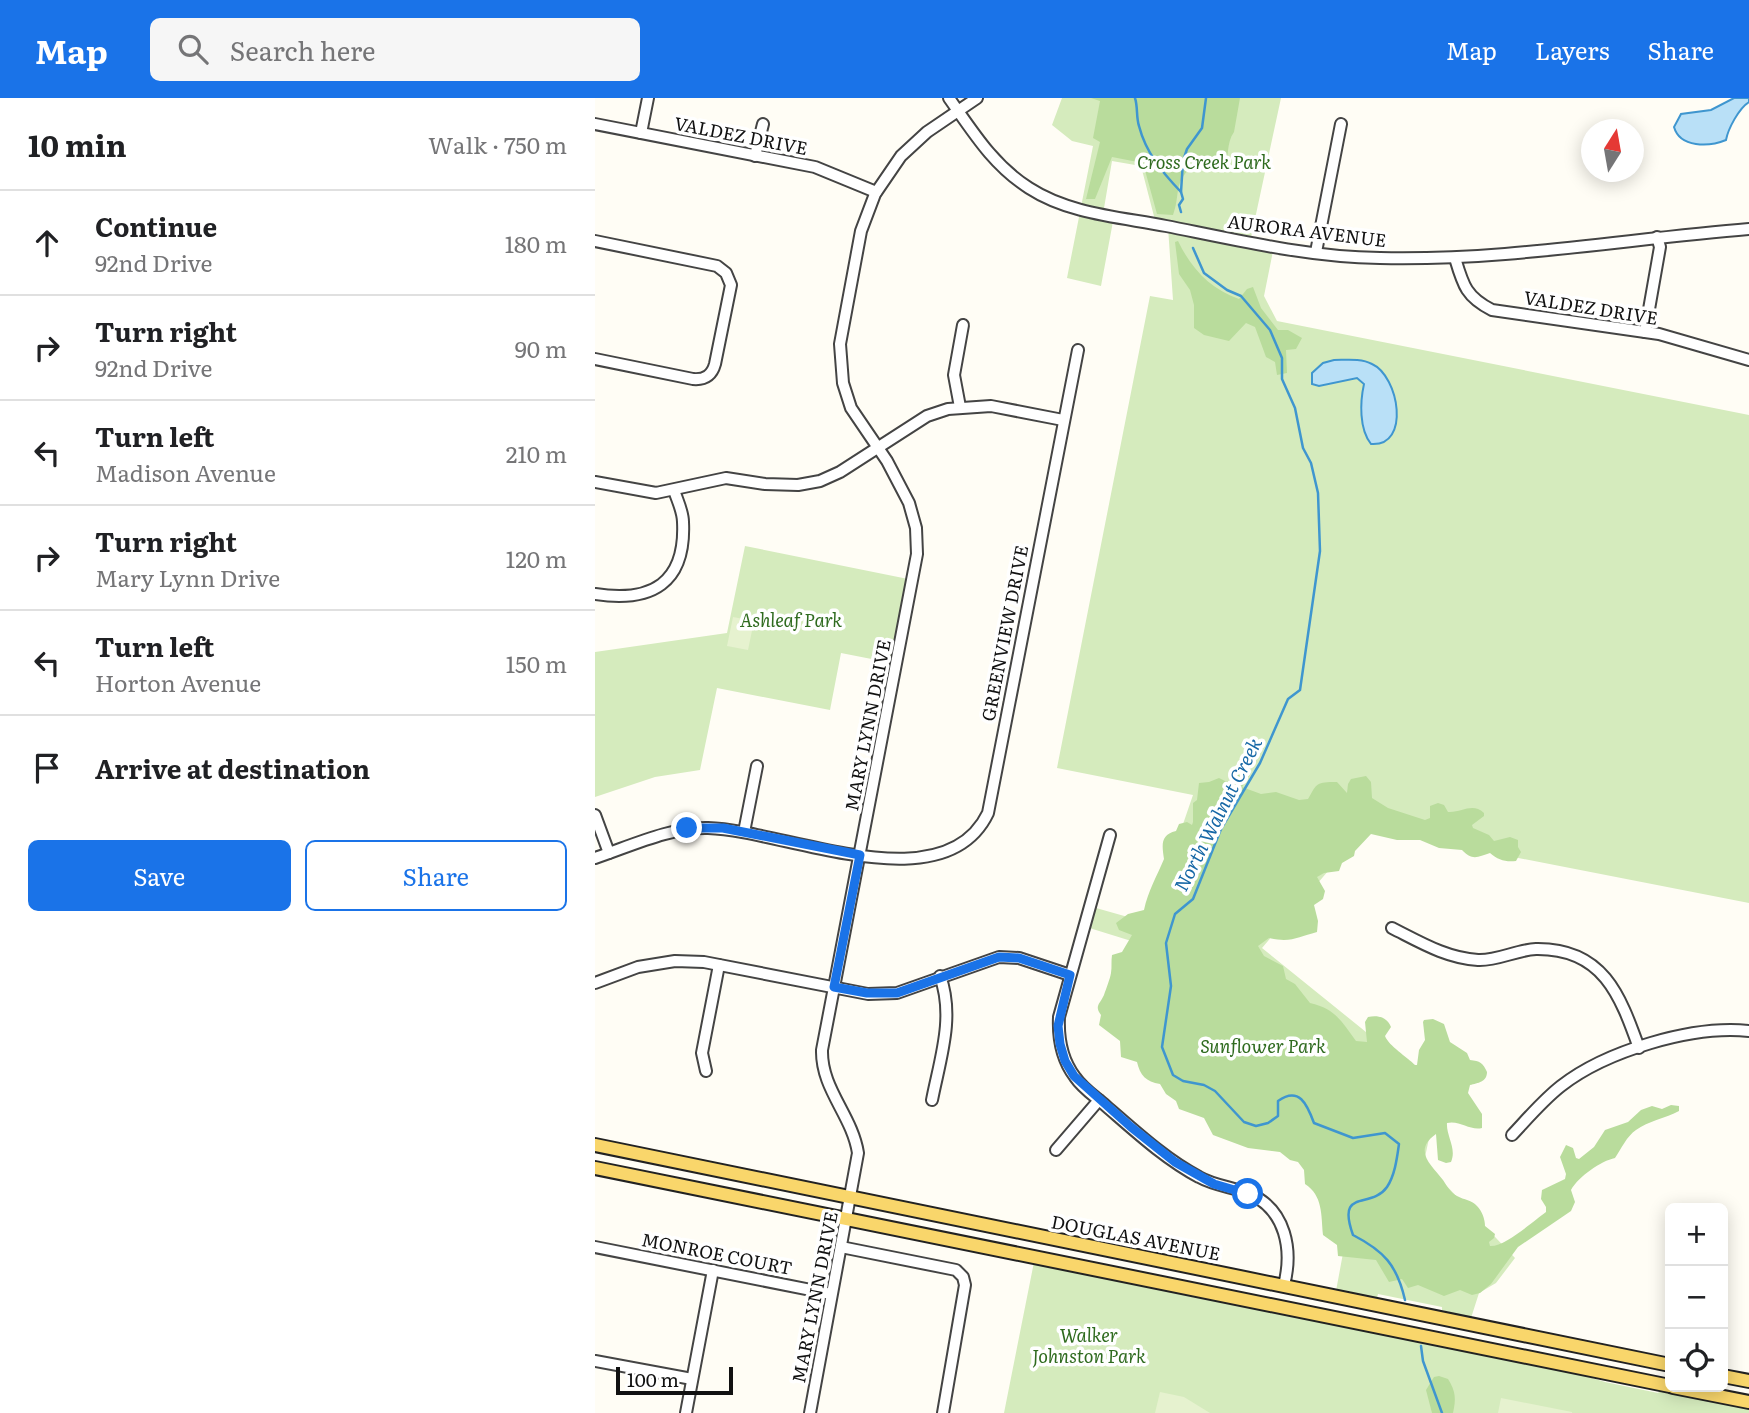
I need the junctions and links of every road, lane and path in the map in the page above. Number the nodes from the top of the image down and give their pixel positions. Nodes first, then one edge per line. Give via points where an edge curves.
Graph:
1 (648, 98) edge
2 (949, 98) edge
3 (977, 98) edge
4 (958, 110) junction
5 (595, 124) edge
6 (763, 124) dead end
7 (1341, 124) dead end
8 (641, 133) junction
9 (755, 156) junction
10 (876, 192) junction
11 (1749, 229) edge
12 (1657, 237) junction
13 (595, 241) edge
14 (1316, 252) junction
15 (1455, 258) junction
16 (963, 325) dead end
17 (1644, 332) junction
18 (1078, 350) dead end
19 (595, 359) edge
20 (1749, 360) edge
21 (960, 407) junction
22 (1063, 420) junction
23 (878, 448) junction
24 (595, 482) edge
25 (674, 490) junction
26 (595, 594) edge
27 (757, 766) dead end
28 (595, 815) edge
29 (744, 832) junction
30 (1110, 835) dead end
31 (608, 853) junction
32 (860, 855) junction
33 (595, 858) edge
34 (1392, 928) dead end
35 (719, 965) junction
36 (1070, 975) junction
37 (940, 976) junction
38 (595, 984) edge
39 (834, 987) junction
40 (1749, 1031) edge
41 (1639, 1048) junction
42 (706, 1071) dead end
43 (1099, 1100) junction
44 (932, 1101) dead end
45 (1512, 1135) dead end
46 (595, 1145) edge
47 (1056, 1150) dead end
48 (595, 1168) edge
49 (850, 1196) junction
50 (846, 1219) junction
51 (595, 1247) edge
52 (841, 1248) junction
53 (713, 1270) junction
54 (1284, 1285) junction
55 (831, 1294) junction
56 (595, 1361) edge
57 (1665, 1364) edge
58 (1728, 1377) edge
59 (692, 1379) junction
60 (1749, 1381) edge
61 (1665, 1385) edge
62 (1701, 1392) edge
63 (1749, 1402) edge
64 (686, 1413) edge
65 (810, 1413) edge
66 (943, 1413) edge

1 - 8 street
2 - 4 street, AURORA AVENUE
3 - 4 street, MARY LYNN DRIVE
4 - 10 street, MARY LYNN DRIVE via 901,156
4 - 14 street, AURORA AVENUE via 999,166 1044,197 1071,208
5 - 8 street, VALDEZ DRIVE
6 - 9 street
7 - 14 street
8 - 9 street, VALDEZ DRIVE
9 - 10 street, VALDEZ DRIVE via 815,167
10 - 23 street, MARY LYNN DRIVE via 861,234 840,357 851,408
11 - 12 street, AURORA AVENUE
12 - 15 street, AURORA AVENUE
12 - 17 street via 1660,247
13 - 19 street via 716,266 726,273 731,285 715,364 707,377 693,379
14 - 15 street, AURORA AVENUE via 1368,258
15 - 17 street, VALDEZ DRIVE via 1471,296 1492,310
16 - 21 street via 954,375
17 - 20 street, VALDEZ DRIVE
18 - 22 street, GREENVIEW DRIVE
21 - 22 street via 991,406
21 - 23 street via 927,416
22 - 32 street, GREENVIEW DRIVE via 988,813 978,829 936,855 915,860
23 - 25 street via 820,481 783,485 726,478
23 - 32 street, MARY LYNN DRIVE via 909,503 917,554
24 - 25 street via 656,493
25 - 26 street via 683,519 674,574 639,595
27 - 29 street
28 - 31 street
29 - 31 street, GREENVIEW DRIVE via 688,828
29 - 32 street, GREENVIEW DRIVE
30 - 36 street
31 - 33 street, GREENVIEW DRIVE
32 - 39 street, MARY LYNN DRIVE
34 - 41 street via 1459,958 1490,960 1535,949 1582,959 1596,968 1621,1000
35 - 38 street via 658,962
35 - 39 street
35 - 42 street via 702,1053
36 - 37 street via 1009,957 988,959
36 - 43 street via 1059,1017 1060,1044 1074,1076
37 - 39 street via 897,993
37 - 44 street via 948,1014
39 - 49 street, MARY LYNN DRIVE via 822,1058 824,1073 855,1137 858,1153
40 - 41 street via 1699,1031
41 - 45 street via 1606,1059 1563,1084
43 - 47 street
43 - 54 street via 1175,1162 1214,1184 1248,1194 1272,1211 1288,1248
46 - 49 main road, DOUGLAS AVENUE
48 - 50 main road
49 - 50 street, MARY LYNN DRIVE
49 - 54 main road, DOUGLAS AVENUE
50 - 52 street, MARY LYNN DRIVE
50 - 61 main road
51 - 53 street, MONROE COURT
52 - 55 street, MARY LYNN DRIVE
52 - 66 street via 955,1270 963,1277
53 - 55 street, MONROE COURT
53 - 59 street
54 - 57 main road, DOUGLAS AVENUE
55 - 65 street, MARY LYNN DRIVE
56 - 59 street
58 - 60 main road
59 - 64 street
62 - 63 main road

